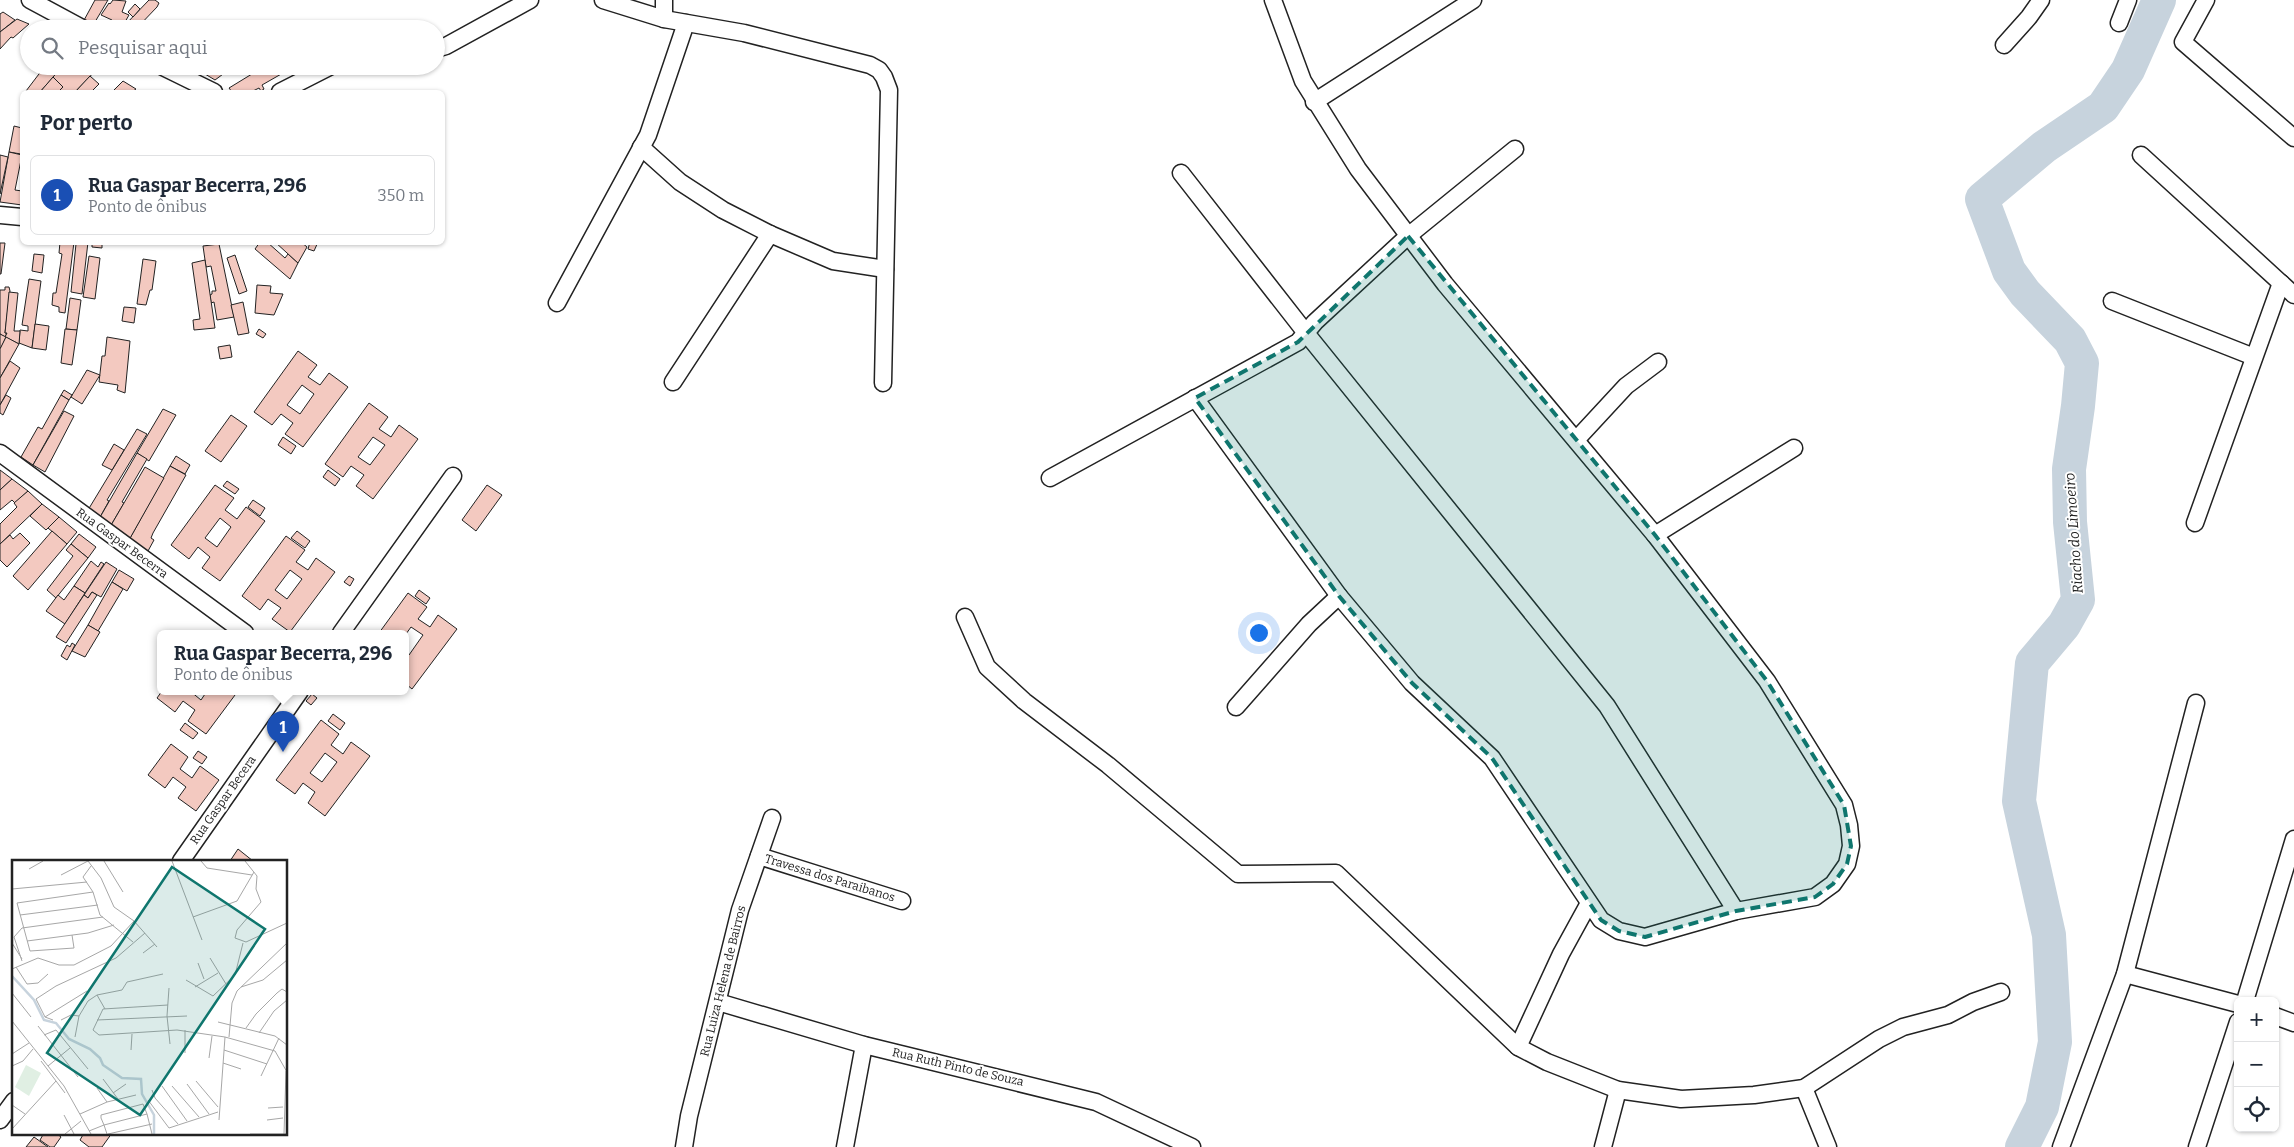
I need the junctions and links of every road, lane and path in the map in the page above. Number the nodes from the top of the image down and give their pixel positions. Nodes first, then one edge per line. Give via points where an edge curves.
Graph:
1 (30, 0) edge
2 (530, 0) edge
3 (603, 0) edge
4 (664, 0) edge
5 (1273, 0) edge
6 (1473, 0) edge
7 (2041, 0) edge
8 (2128, 0) edge
9 (2206, 0) edge
10 (664, 19) junction
11 (67, 20) edge
12 (686, 23) junction
13 (2119, 24) dead end
14 (2004, 44) dead end
15 (445, 46) edge
16 (179, 75) edge
17 (313, 75) edge
18 (210, 90) edge
19 (284, 90) edge
20 (1314, 102) junction
21 (2294, 138) edge
22 (641, 147) junction
23 (1515, 149) dead end
24 (2142, 155) dead end
25 (1181, 173) dead end
26 (0, 215) edge
27 (20, 217) edge
28 (770, 234) junction
29 (1408, 236) junction
30 (885, 269) junction
31 (2280, 283) junction
32 (2294, 295) edge
33 (2112, 301) dead end
34 (557, 303) dead end
35 (1306, 333) junction
36 (2254, 357) junction
37 (1658, 362) dead end
38 (673, 382) dead end
39 (883, 383) dead end
40 (1195, 398) junction
41 (1576, 440) junction
42 (1794, 448) dead end
43 (0, 452) edge
44 (453, 476) dead end
45 (1050, 478) dead end
46 (2195, 524) dead end
47 (1655, 535) junction
48 (1339, 596) junction
49 (965, 617) dead end
50 (241, 630) edge
51 (343, 630) edge
52 (297, 695) edge
53 (2196, 703) dead end
54 (1236, 707) dead end
55 (772, 818) dead end
56 (2294, 839) edge
57 (759, 856) junction
58 (182, 860) edge
59 (902, 900) dead end
60 (1589, 903) junction
61 (1736, 911) junction
62 (2125, 974) junction
63 (2001, 992) dead end
64 (2246, 997) edge
65 (718, 1002) junction
66 (2234, 1003) edge
67 (2279, 1017) edge
68 (2294, 1023) edge
69 (2234, 1034) edge
70 (864, 1045) junction
71 (1518, 1047) junction
72 (1804, 1088) junction
73 (1618, 1090) junction
74 (12, 1105) edge
75 (0, 1120) edge
76 (684, 1147) edge
77 (845, 1147) edge
78 (1192, 1147) edge
79 (1603, 1147) edge
80 (1828, 1147) edge
81 (2061, 1147) edge
82 (2197, 1147) edge

1 - 11 street
2 - 15 street
3 - 10 street
4 - 10 street
5 - 20 street via 1288,45
6 - 20 street
7 - 14 street
8 - 13 street
9 - 21 street via 2183,42
10 - 12 street
12 - 22 street via 670,76
12 - 30 street via 744,33 845,58 879,70 889,90
16 - 18 street
17 - 19 street
20 - 29 street
22 - 28 street via 680,182 723,210
22 - 34 street
23 - 29 street
24 - 31 street
25 - 35 street
26 - 27 street
28 - 30 street via 833,261
28 - 38 street
29 - 35 street
29 - 41 street
30 - 39 street
31 - 32 street
31 - 36 street
33 - 36 street
35 - 40 street via 1298,342
35 - 61 street via 1607,706
36 - 46 street
37 - 41 street via 1626,386
40 - 45 street
40 - 48 street
41 - 47 street
42 - 47 street
43 - 50 street, Rua Gaspar Becerra
44 - 51 street
47 - 61 street via 1767,681 1844,805 1849,825 1847,864 1833,884 1816,897
48 - 54 street via 1309,624
48 - 60 street via 1412,684 1492,758
49 - 71 street via 987,667 1024,701 1108,765 1238,874 1336,873
52 - 58 street, Rua Gaspar Becera
53 - 62 street
55 - 57 street, Rua Luiza Helena de Bairros
56 - 64 street
57 - 59 street, Travessa dos Paraibanos
57 - 65 street, Rua Luiza Helena de Bairros via 740,910
60 - 61 street via 1601,920 1619,931 1644,937
60 - 71 street via 1561,954
62 - 66 street
62 - 81 street
63 - 72 street via 1948,1015 1903,1027
65 - 70 street, Rua Ruth Pinto de Souza
65 - 76 street, Rua Luiza Helena de Bairros
67 - 68 street
69 - 82 street
70 - 77 street
70 - 78 street, Rua Ruth Pinto de Souza via 1096,1102
71 - 73 street
72 - 73 street via 1754,1096 1681,1099
72 - 80 street
73 - 79 street
74 - 75 street

